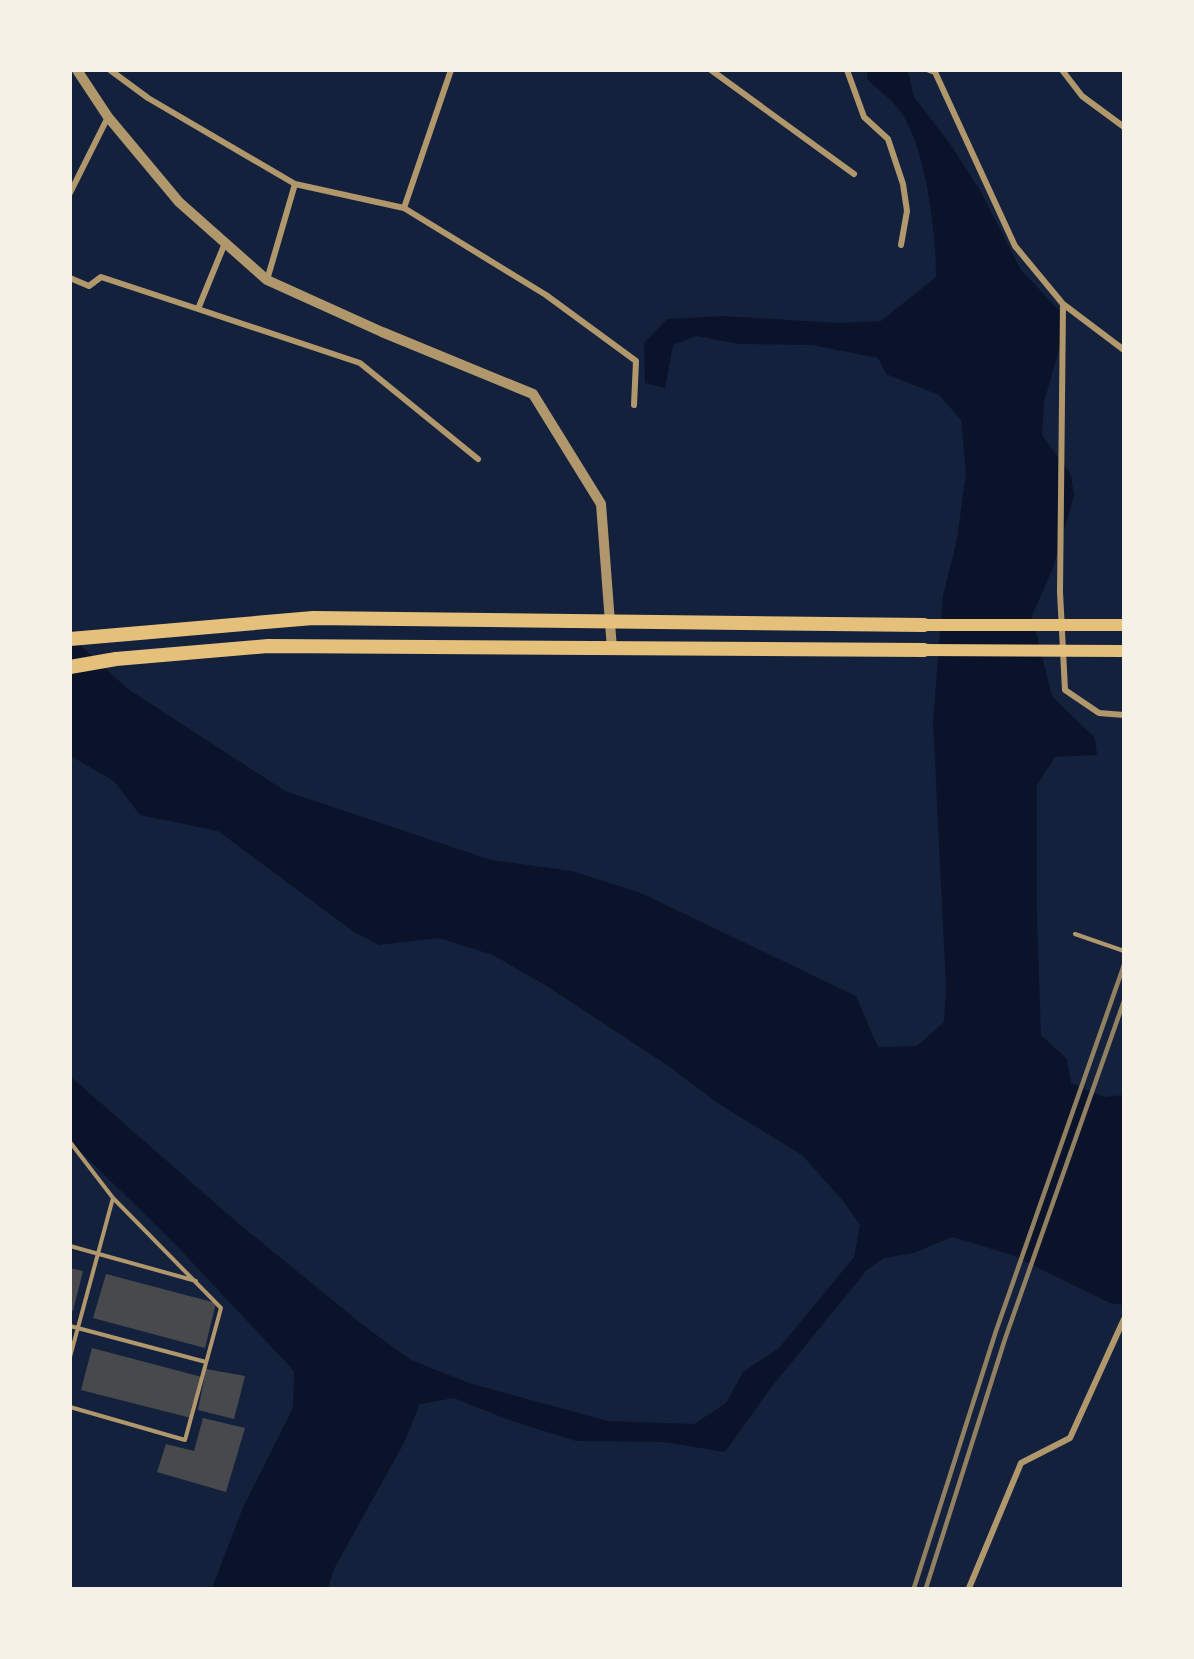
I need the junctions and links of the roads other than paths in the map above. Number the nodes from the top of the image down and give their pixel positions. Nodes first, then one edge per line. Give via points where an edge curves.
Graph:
1 (78, 70) edge
2 (110, 70) edge
3 (451, 70) edge
4 (711, 70) edge
5 (847, 70) edge
6 (1062, 70) edge
7 (933, 71) edge
8 (108, 117) junction
9 (1124, 127) edge
10 (854, 174) dead end
11 (295, 184) junction
12 (70, 193) edge
13 (404, 208) junction
14 (225, 243) junction
15 (901, 245) dead end
16 (70, 278) edge
17 (267, 280) junction
18 (1063, 304) junction
19 (198, 309) junction
20 (1124, 350) edge
21 (634, 405) dead end
22 (478, 459) dead end
23 (610, 621) junction
24 (1124, 624) edge
25 (924, 625) joint
26 (70, 639) edge
27 (612, 649) junction
28 (924, 650) joint
29 (1124, 651) edge
30 (70, 668) edge
31 (1124, 715) edge
32 (1075, 934) dead end
33 (1124, 951) edge
34 (70, 1142) edge
35 (113, 1198) junction
36 (70, 1246) edge
37 (98, 1254) junction
38 (196, 1282) junction
39 (1124, 1319) edge
40 (70, 1326) edge
41 (78, 1328) junction
42 (70, 1357) edge
43 (206, 1362) junction
44 (70, 1407) edge
45 (969, 1588) edge

1 - 8 street
2 - 11 street via 148,98
3 - 13 street
4 - 10 street
5 - 15 street via 864,117 888,139 903,184 907,211
6 - 9 street via 1082,96
7 - 18 street via 1015,246
8 - 12 street
8 - 14 street via 179,202
11 - 13 street
11 - 17 street
13 - 21 street via 546,294 636,361
14 - 17 street
14 - 19 street
16 - 19 street via 89,286 101,276
17 - 23 street via 533,394 601,504
18 - 20 street
18 - 31 street via 1060,592 1065,690 1099,713
19 - 22 street via 360,363
23 - 25 highway
23 - 26 highway via 313,618
23 - 27 street
24 - 25 main road
27 - 28 highway
27 - 30 highway via 268,646 116,658
28 - 29 main road
32 - 33 lane
34 - 35 lane
35 - 37 lane
35 - 38 lane
36 - 37 lane
37 - 38 lane
37 - 41 lane
38 - 43 lane via 220,1308
39 - 45 street via 1070,1438 1021,1463
40 - 41 lane
41 - 42 lane
41 - 43 lane
43 - 44 lane via 185,1440

